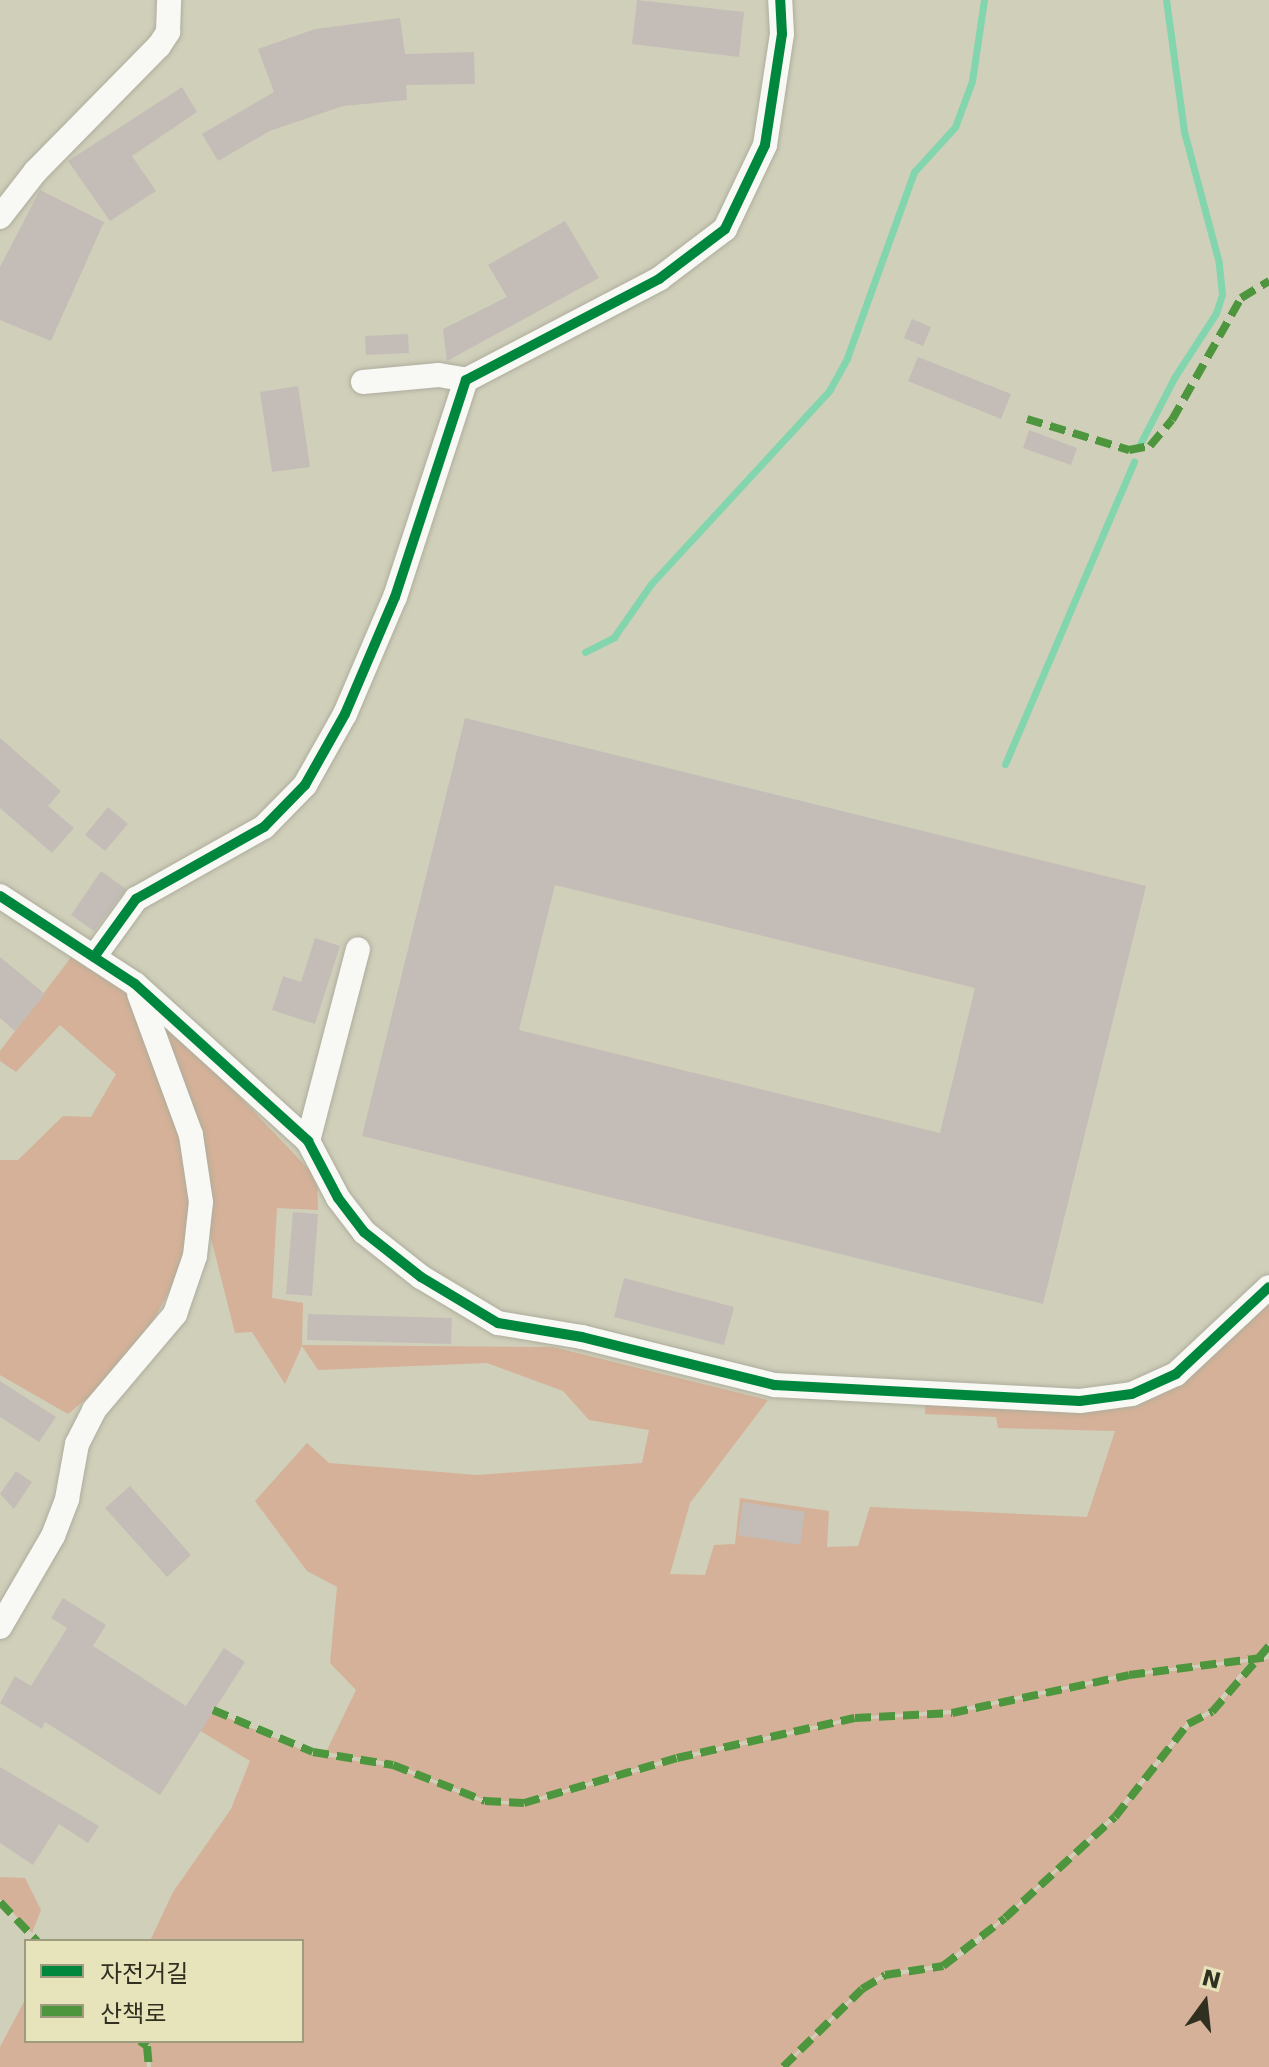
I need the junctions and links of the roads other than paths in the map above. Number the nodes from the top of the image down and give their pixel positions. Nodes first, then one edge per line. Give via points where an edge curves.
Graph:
1 (169, 0) edge
2 (780, 0) edge
3 (0, 217) edge
4 (466, 380) junction
5 (363, 382) dead end
6 (0, 896) edge
7 (358, 949) dead end
8 (94, 957) junction
9 (135, 984) junction
10 (308, 1141) junction
11 (1269, 1287) edge
12 (0, 1627) edge

1 - 3 street via 168,32 159,46 35,172
2 - 4 street via 782,34 765,145 725,229 659,279
4 - 5 street via 439,375
4 - 8 street via 395,597 345,714 305,785 264,827 136,899
6 - 8 street
7 - 10 street
8 - 9 street
9 - 10 street
9 - 12 street via 191,1135 201,1202 195,1256 175,1314 94,1410 77,1444 67,1499 53,1536
10 - 11 street via 338,1198 364,1232 471,1309 498,1323 582,1337 774,1385 1057,1400 1132,1394 1195,1360

